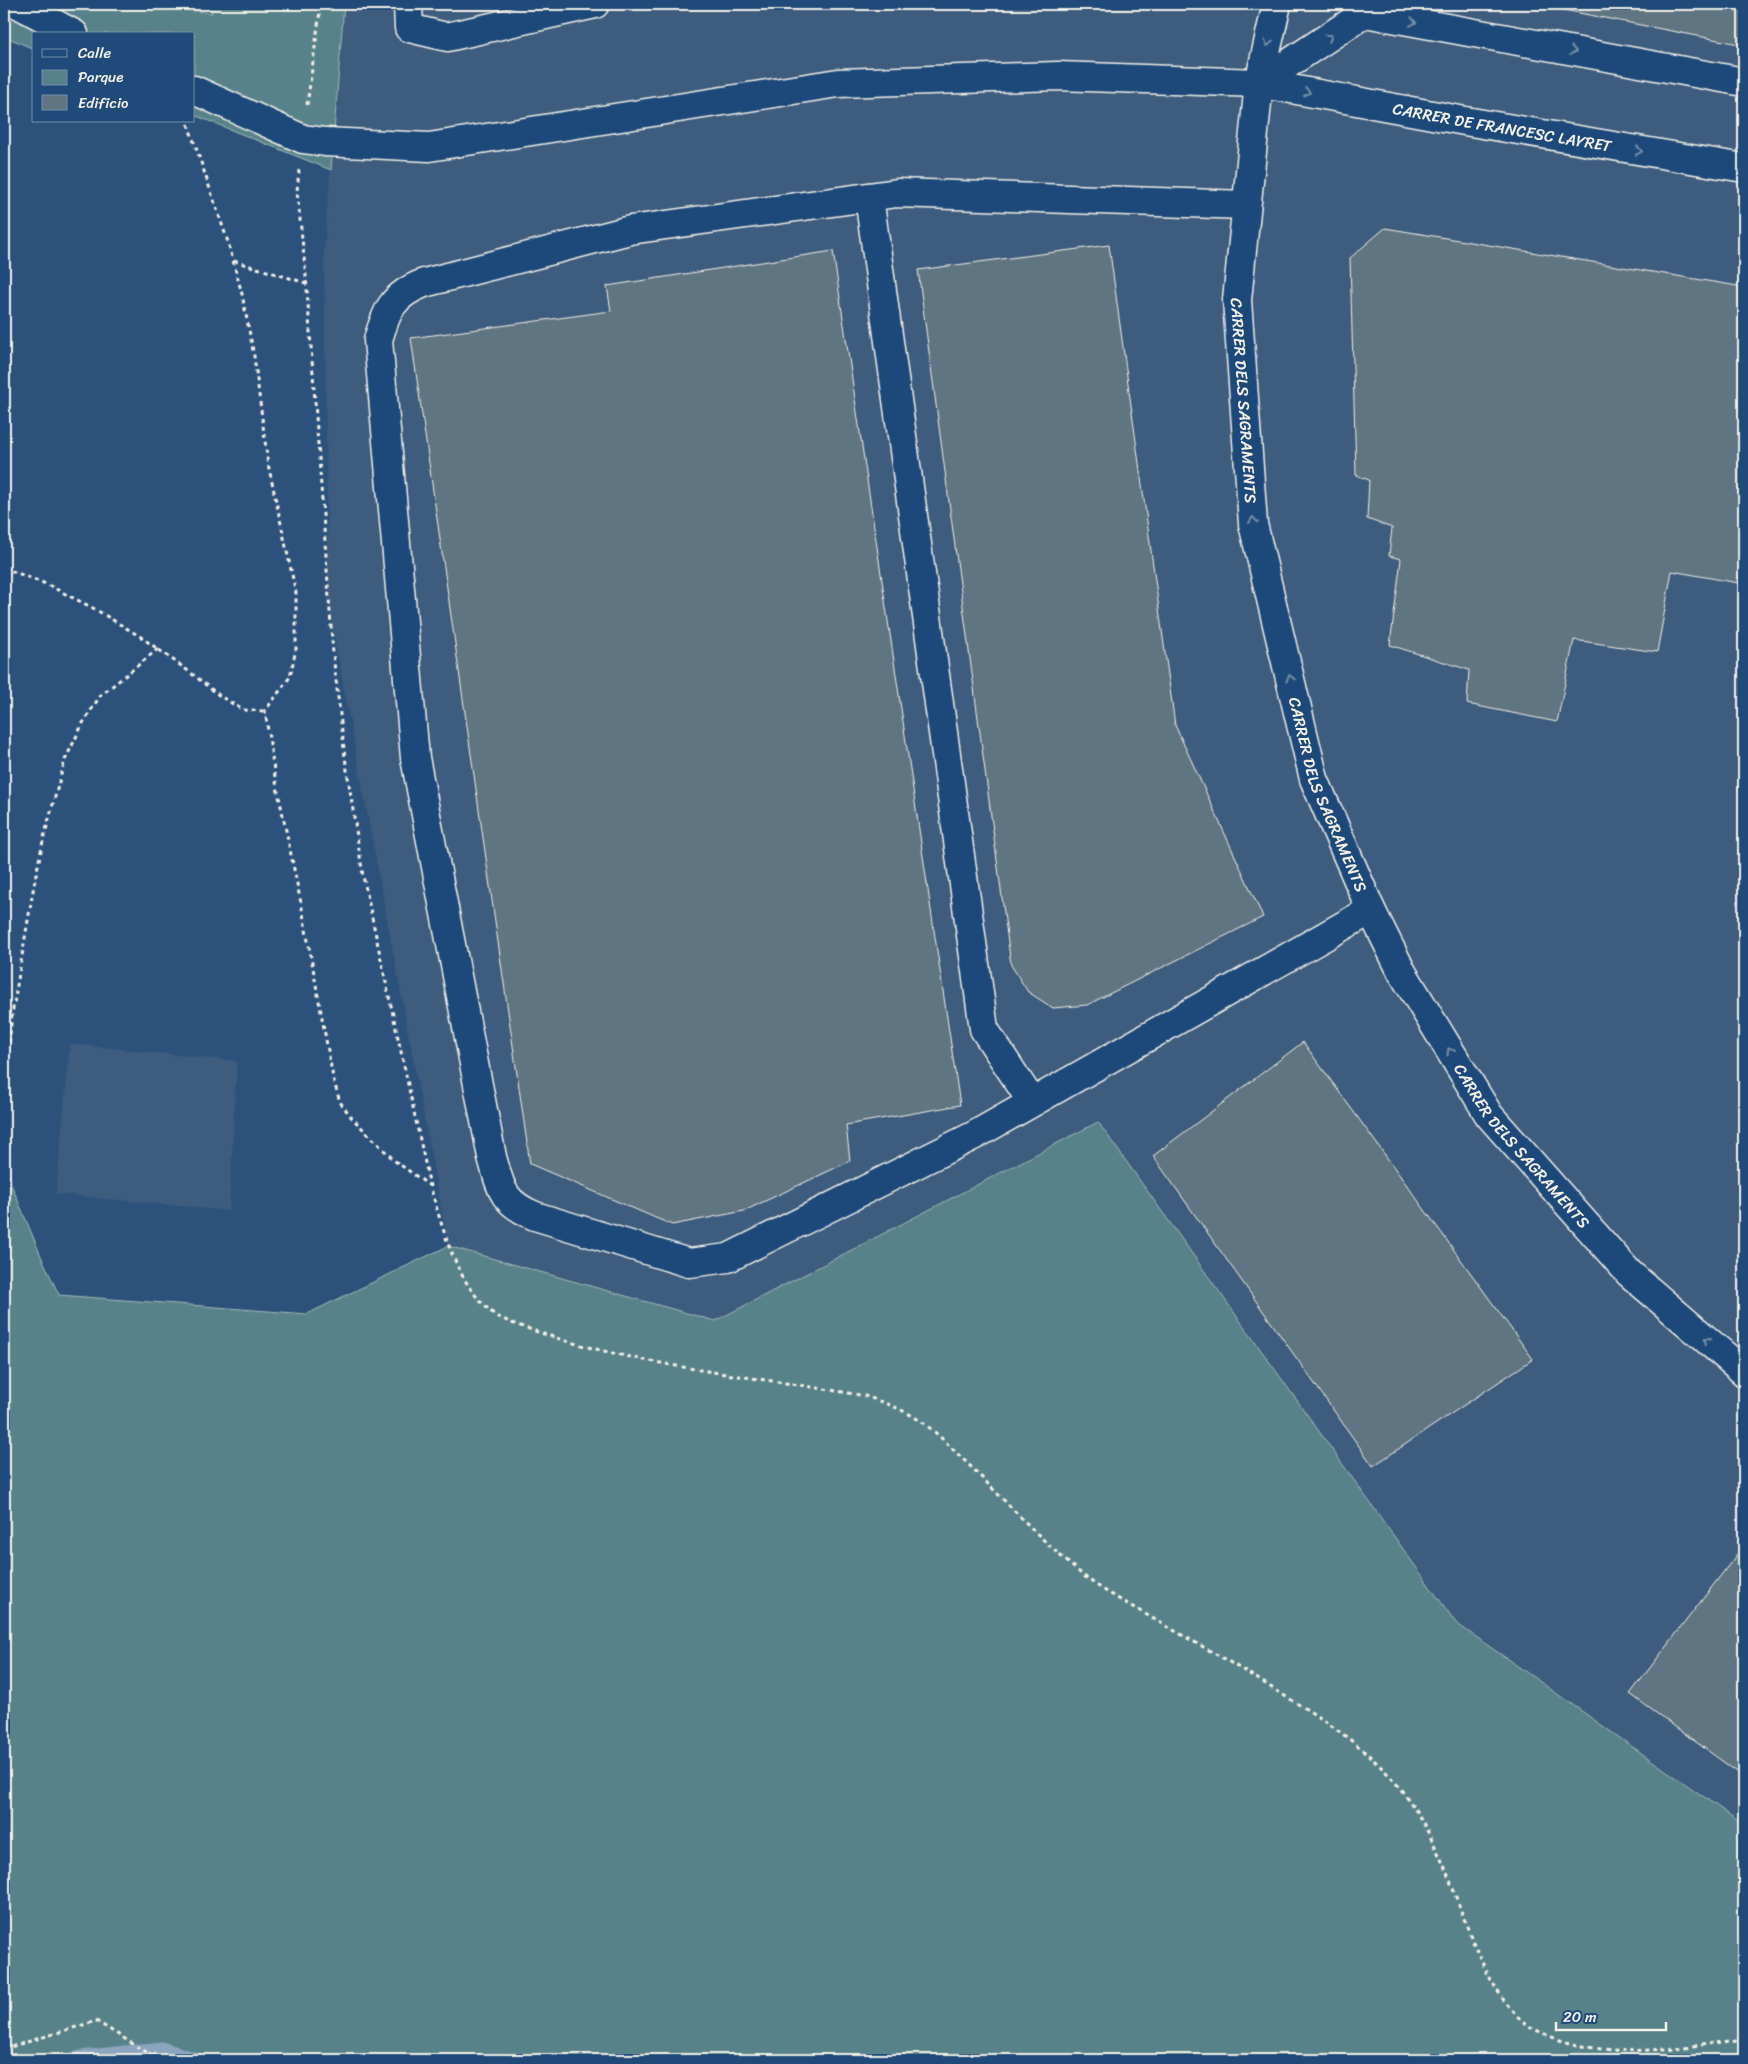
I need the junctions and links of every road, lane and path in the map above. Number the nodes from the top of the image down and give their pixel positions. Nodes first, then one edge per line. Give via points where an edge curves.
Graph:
1 (18, 4) edge
2 (321, 4) edge
3 (408, 4) edge
4 (595, 4) edge
5 (1277, 4) edge
6 (1368, 8) edge
7 (70, 32) edge
8 (1744, 82) edge
9 (1259, 83) junction
10 (195, 90) edge
11 (187, 122) edge
12 (303, 139) junction
13 (1744, 168) edge
14 (869, 197) junction
15 (1246, 205) junction
16 (233, 261) junction
17 (306, 283) junction
18 (4, 568) edge
19 (158, 649) junction
20 (265, 711) junction
21 (1371, 910) junction
22 (4, 1090) edge
23 (1032, 1102) junction
24 (430, 1186) junction
25 (1744, 1372) edge
26 (1744, 2039) edge
27 (4, 2048) edge
28 (1582, 2051) dead end
29 (1608, 2054) dead end
30 (159, 2060) edge

1 - 7 street
2 - 12 path
3 - 4 street via 409,28 447,37
5 -> 9 street, CARRER DELS SAGRAMENTS
6 -> 8 street
9 -> 6 street
9 - 12 street, CARRER DE FRANCESC LAYRET via 1058,76 838,83 430,147
9 -> 13 street, CARRER DE FRANCESC LAYRET
9 - 15 street, CARRER DELS SAGRAMENTS
10 - 12 street, CARRER DE FRANCESC LAYRET
11 - 16 path
12 - 17 path via 297,191
14 - 15 street via 897,193
14 - 23 street via 984,1029
14 - 23 street via 630,230 424,283 406,290 393,304 378,340 378,359 415,758 492,1157 506,1197 518,1209 689,1263 728,1258 975,1135
21 -> 15 street, CARRER DELS SAGRAMENTS via 1314,779 1253,524 1237,300
16 - 17 path
16 - 20 path via 254,356 268,464 296,593 296,649 290,678
17 - 24 path via 333,654 345,757 363,876
18 - 19 path via 46,584 93,608
19 - 20 path via 243,710
19 - 22 path via 100,696 82,724 66,760 32,893 12,1015
20 - 24 path via 331,1069 340,1102 395,1161
21 - 23 street
25 -> 21 street, CARRER DELS SAGRAMENTS via 1629,1273 1489,1115 1402,972
24 - 28 path via 457,1263 472,1292 488,1310 512,1322 598,1351 865,1396 895,1406 922,1422 946,1443 1086,1577 1334,1727 1368,1754 1422,1817 1470,1936 1510,2008 1551,2040
26 - 29 path via 1632,2054
27 - 30 path via 96,2021

